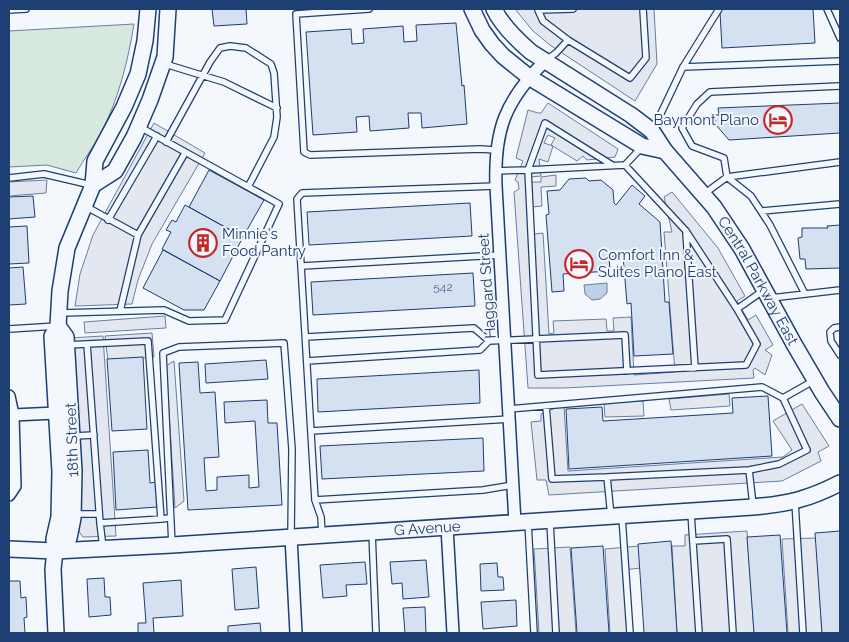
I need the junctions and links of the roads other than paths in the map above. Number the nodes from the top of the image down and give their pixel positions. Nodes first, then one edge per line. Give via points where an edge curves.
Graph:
1 (26, 9) edge
2 (148, 9) edge
3 (168, 9) edge
4 (369, 9) edge
5 (472, 9) edge
6 (494, 9) edge
7 (573, 9) edge
8 (643, 9) edge
9 (719, 9) edge
10 (827, 9) edge
11 (9, 10) edge
12 (537, 10) edge
13 (840, 38) edge
14 (568, 40) junction
15 (840, 61) edge
16 (544, 62) junction
17 (162, 63) junction
18 (683, 67) junction
19 (203, 75) junction
20 (529, 77) junction
21 (840, 86) edge
22 (277, 108) junction
23 (119, 118) junction
24 (139, 126) junction
25 (652, 132) junction
26 (157, 136) junction
27 (166, 142) junction
28 (642, 146) junction
29 (496, 150) junction
30 (665, 151) junction
31 (184, 152) junction
32 (840, 162) edge
33 (613, 165) junction
34 (625, 165) junction
35 (528, 170) junction
36 (495, 171) junction
37 (727, 177) junction
38 (9, 178) edge
39 (93, 186) junction
40 (496, 186) junction
41 (248, 187) junction
42 (703, 195) junction
43 (840, 204) edge
44 (85, 206) junction
45 (761, 211) junction
46 (108, 220) junction
47 (686, 231) junction
48 (138, 235) junction
49 (500, 255) junction
50 (302, 266) junction
51 (840, 290) edge
52 (766, 294) junction
53 (805, 294) junction
54 (737, 309) junction
55 (120, 311) junction
56 (58, 319) junction
57 (840, 327) edge
58 (9, 329) edge
59 (306, 337) junction
60 (537, 340) junction
61 (489, 341) junction
62 (506, 341) junction
63 (88, 344) junction
64 (67, 345) junction
65 (840, 355) edge
66 (307, 360) junction
67 (695, 368) junction
68 (627, 371) junction
69 (815, 380) junction
70 (9, 396) edge
71 (782, 398) junction
72 (546, 406) junction
73 (56, 413) junction
74 (510, 414) junction
75 (13, 415) junction
76 (840, 420) edge
77 (312, 431) junction
78 (94, 435) junction
79 (73, 436) junction
80 (749, 470) junction
81 (607, 477) junction
82 (840, 483) edge
83 (513, 485) junction
84 (9, 495) edge
85 (315, 500) junction
86 (795, 502) junction
87 (753, 507) junction
88 (690, 511) junction
89 (73, 514) junction
90 (99, 514) junction
91 (616, 515) junction
92 (170, 518) junction
93 (161, 519) junction
94 (550, 520) junction
95 (522, 522) junction
96 (100, 523) junction
97 (447, 527) junction
98 (372, 532) junction
99 (322, 535) junction
100 (291, 537) junction
101 (693, 541) junction
102 (172, 545) junction
103 (9, 549) edge
104 (103, 549) junction
105 (55, 552) junction
106 (56, 633) edge
107 (296, 633) edge
108 (376, 633) edge
109 (454, 633) edge
110 (534, 633) edge
111 (556, 633) edge
112 (630, 633) edge
113 (699, 633) edge
114 (733, 633) edge
115 (803, 633) edge

1 - 11 lane
2 - 23 street, 18th Street via 138,74
3 - 17 street
4 - 29 lane via 296,14 304,152 310,155
5 - 20 street via 492,44
6 - 16 street, Central Parkway East via 518,41
7 - 12 lane
8 - 14 lane via 646,58 630,78
9 - 18 lane
10 - 13 lane
12 - 14 lane via 543,21
14 - 16 lane
15 - 18 lane
16 - 20 street, Haggard Street
16 - 25 street, Central Parkway East via 631,115
17 - 19 lane
17 - 24 street
18 - 25 lane
19 - 22 lane
19 - 22 lane via 220,48 246,48 271,64
19 - 27 lane
20 - 28 street
20 - 29 street, Haggard Street via 512,99 503,119
21 - 37 lane via 710,92 697,104 682,128 692,146 724,158
22 - 41 lane via 274,137
23 - 24 street
23 - 39 street, 18th Street via 95,161
24 - 26 lane
24 - 39 street via 115,171
25 - 28 lane
25 - 30 street, Central Parkway East
26 - 27 lane
26 - 46 lane
27 - 31 lane
28 - 30 street
28 - 34 lane
29 - 36 street, Haggard Street
30 - 42 street, Central Parkway East
31 - 41 lane
31 - 48 lane
32 - 37 lane
33 - 34 lane
33 - 35 lane
33 - 35 lane via 545,123
34 - 47 lane
35 - 36 lane
35 - 60 lane
36 - 40 street, Haggard Street
37 - 42 lane
37 - 45 lane via 752,196
38 - 39 lane via 44,174
39 - 44 street, 18th Street
40 - 49 street, Haggard Street
40 - 50 lane via 302,193 297,199
41 - 55 lane via 279,204 225,320 189,321 164,310
42 - 52 street, Central Parkway East via 742,249
43 - 45 lane
44 - 46 lane
44 - 56 street, 18th Street via 67,248
45 - 53 lane
46 - 48 lane
47 - 54 lane
47 - 67 lane
48 - 55 lane
49 - 50 lane
49 - 62 street, Haggard Street
50 - 59 lane
51 - 53 lane
52 - 53 lane
52 - 54 lane
52 - 69 street, Central Parkway East
54 - 67 lane via 757,344 746,365
55 - 56 lane
56 - 58 lane
56 - 64 street, 18th Street
56 - 73 street, 18th Street via 52,336
57 - 65 lane via 830,332 831,341
59 - 61 lane via 474,328
59 - 66 lane
60 - 62 lane
60 - 68 lane via 625,336
60 - 68 lane via 538,375
61 - 62 lane
61 - 66 lane via 480,350
62 - 74 street, Haggard Street
63 - 64 lane
63 - 78 lane
63 - 93 lane via 148,341
64 - 79 street, 18th Street
66 - 77 lane
67 - 68 lane
69 - 71 lane
69 - 76 street, Central Parkway East
70 - 75 street
71 - 72 lane via 762,387
71 - 80 lane via 807,450 779,464
72 - 74 lane
72 - 81 lane via 552,479
73 - 75 street
73 - 105 street, 18th Street via 60,472
74 - 77 lane
74 - 83 street, Haggard Street
75 - 84 street via 15,486
77 - 85 lane
78 - 79 lane
78 - 90 lane
79 - 89 street, 18th Street
80 - 81 lane
80 - 87 lane
81 - 91 lane
82 - 86 street, G Avenue
83 - 85 lane via 483,490
83 - 95 street, Haggard Street
85 - 99 lane via 321,517
86 - 87 street, G Avenue
86 - 115 lane
87 - 88 street, G Avenue
88 - 91 street, G Avenue
88 - 101 lane
89 - 90 lane
89 - 105 street, 18th Street via 69,538
90 - 96 lane
91 - 94 street, G Avenue
91 - 112 lane
92 - 93 lane
92 - 100 lane via 162,353 179,347 284,343 292,449
92 - 102 lane
93 - 96 lane
94 - 95 street, G Avenue
94 - 111 lane
95 - 97 street, G Avenue
95 - 110 lane
96 - 104 lane
97 - 98 street, G Avenue
97 - 109 street
98 - 99 street, G Avenue
98 - 108 lane
99 - 100 street, G Avenue
100 - 102 street, G Avenue
100 - 107 street
101 - 113 lane
101 - 114 lane via 727,539
102 - 104 street, G Avenue
103 - 105 street, G Avenue
104 - 105 street, G Avenue
105 - 106 street, 18th Street

